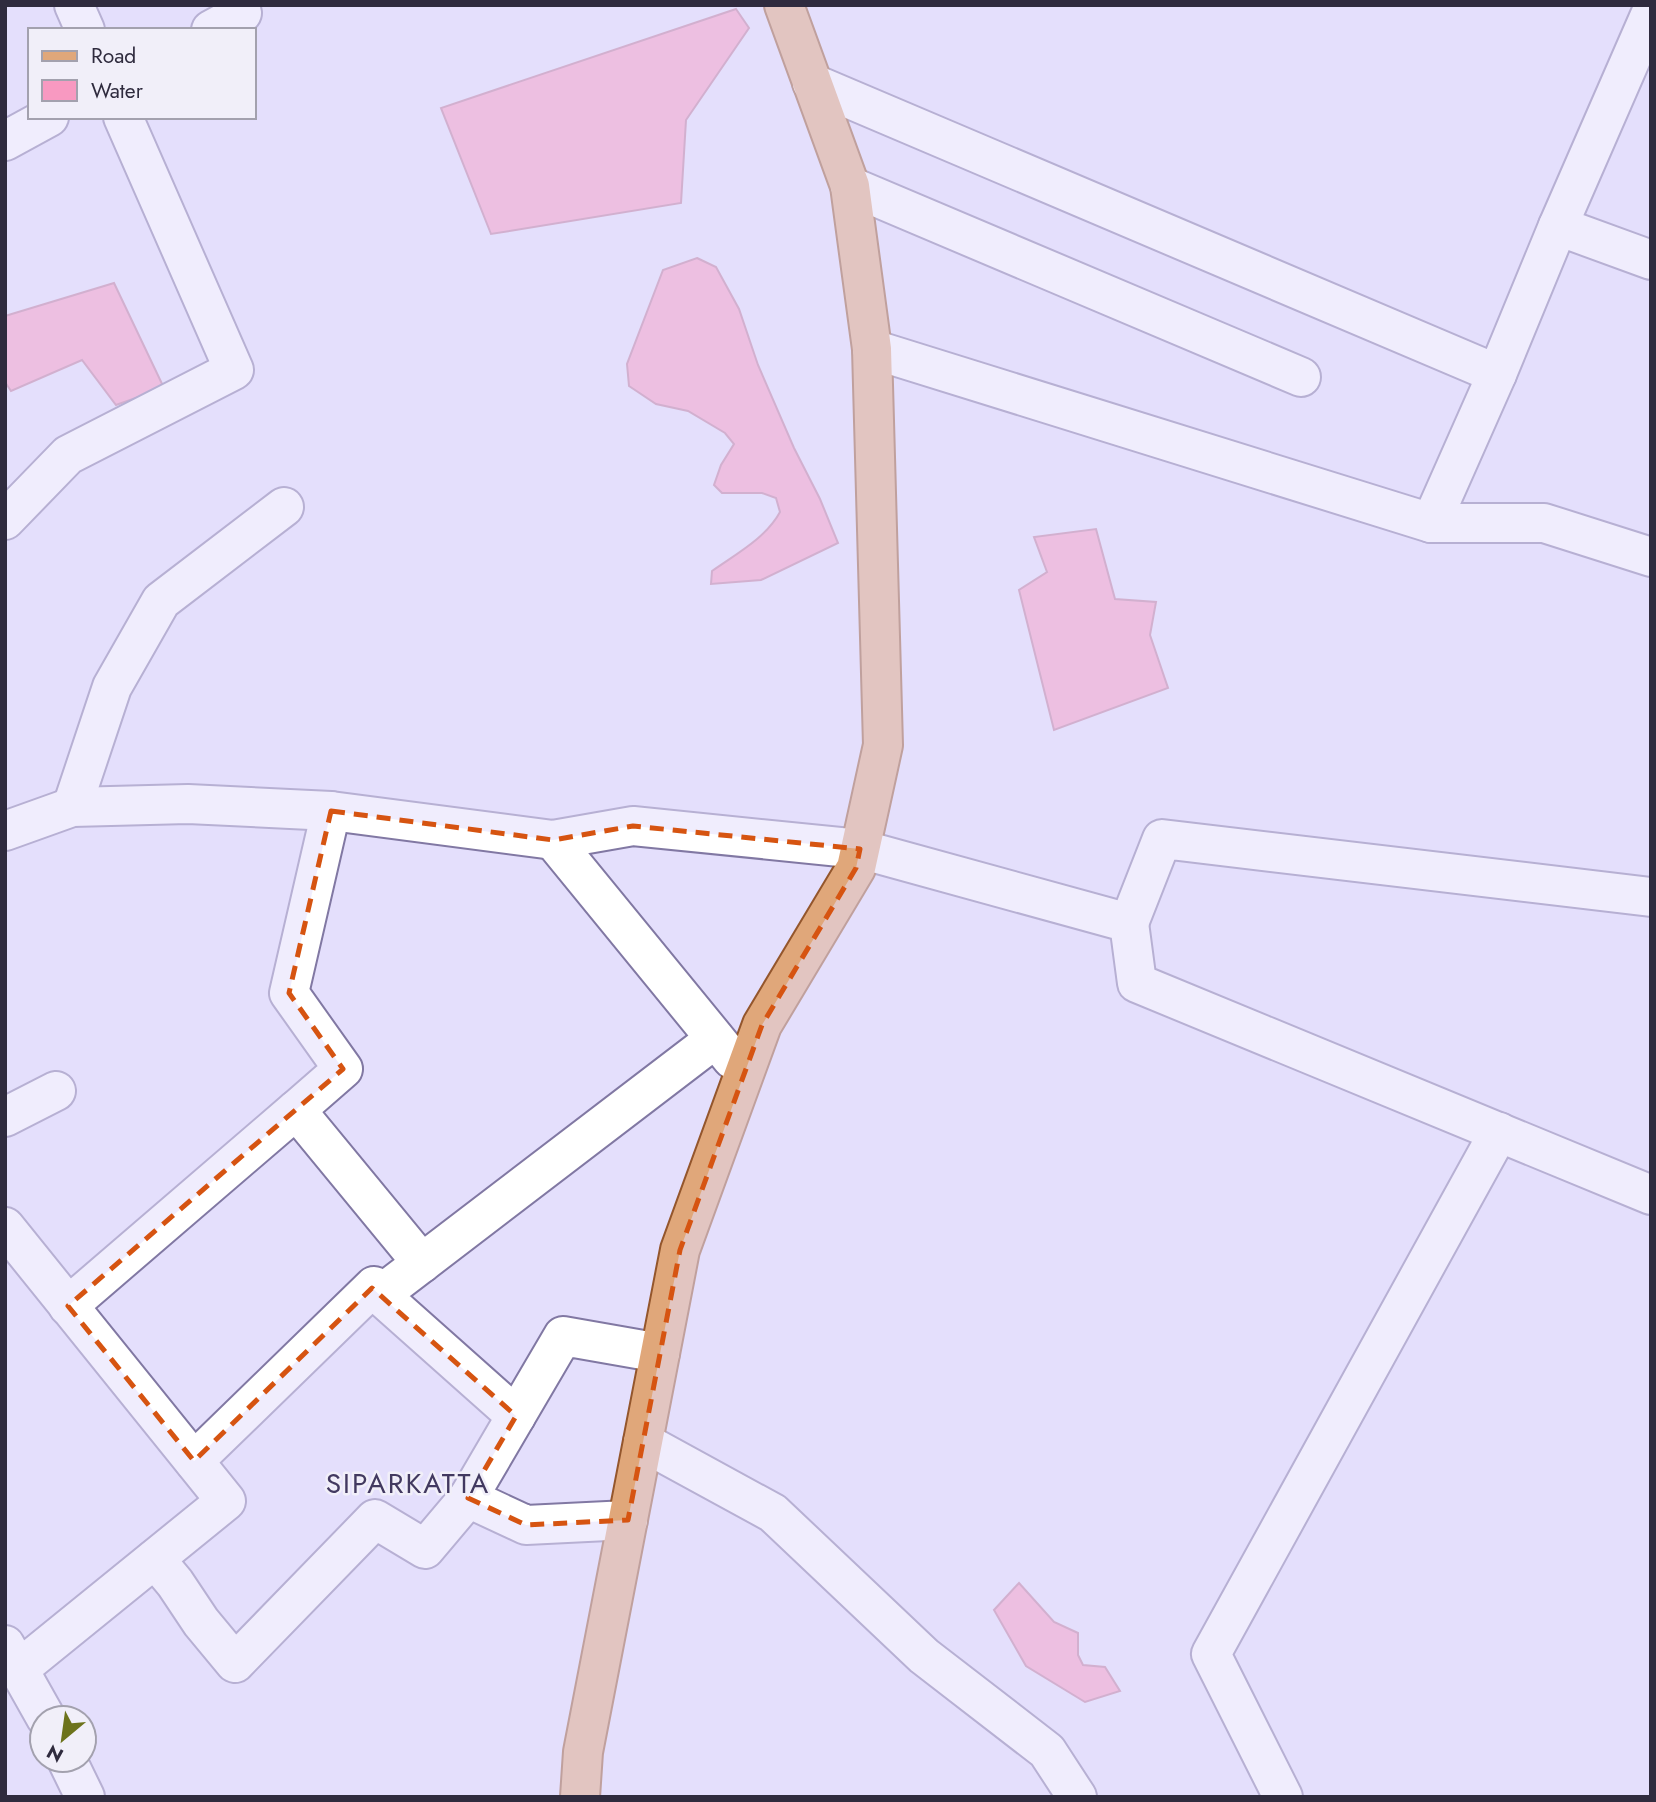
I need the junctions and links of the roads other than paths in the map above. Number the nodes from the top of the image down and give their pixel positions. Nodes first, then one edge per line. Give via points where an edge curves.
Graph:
1 (74, 5) edge
2 (784, 5) edge
3 (1651, 13) edge
4 (84, 28) edge
5 (812, 83) junction
6 (45, 119) edge
7 (124, 119) edge
8 (5, 141) edge
9 (850, 186) junction
10 (1558, 226) junction
11 (1651, 260) edge
12 (872, 349) junction
13 (1497, 374) junction
14 (1301, 377) dead end
15 (284, 507) dead end
16 (5, 520) edge
17 (1431, 523) junction
18 (1651, 557) edge
19 (72, 807) junction
20 (331, 811) junction
21 (5, 831) edge
22 (553, 840) junction
23 (860, 849) junction
24 (1651, 897) edge
25 (1129, 923) junction
26 (715, 1039) junction
27 (745, 1073) junction
28 (56, 1091) dead end
29 (296, 1110) junction
30 (5, 1117) edge
31 (1499, 1132) junction
32 (1651, 1195) edge
33 (5, 1227) edge
34 (422, 1263) junction
35 (380, 1295) junction
36 (68, 1306) junction
37 (660, 1353) junction
38 (516, 1416) junction
39 (643, 1442) junction
40 (194, 1461) junction
41 (468, 1499) junction
42 (628, 1520) junction
43 (155, 1559) junction
44 (12, 1657) edge
45 (38, 1704) edge
46 (74, 1774) edge
47 (85, 1797) edge
48 (580, 1797) edge
49 (1077, 1797) edge
50 (1283, 1797) edge

1 - 4 street
2 - 5 main road
3 - 10 street
5 - 9 main road
5 - 13 street
6 - 8 street
7 - 16 street via 234,370 68,455
9 - 12 main road
9 - 14 street
10 - 11 street
10 - 13 street
12 - 17 street
12 - 23 main road via 883,745
13 - 17 street
15 - 19 street via 161,601 112,687
17 - 18 street via 1544,523
19 - 20 street via 188,804
19 - 21 street
20 - 22 street
20 - 29 street via 289,993 343,1069
22 - 23 street via 633,826
22 - 26 street
23 - 25 street
23 - 27 main road via 856,868 762,1025
24 - 25 street via 1162,839
25 - 31 street via 1137,983
26 - 27 street
26 - 34 street
27 - 37 main road via 680,1250
28 - 30 street
29 - 34 street
29 - 36 street
31 - 32 street
31 - 50 street via 1211,1654
33 - 36 street
34 - 35 street
35 - 38 street
35 - 40 street via 374,1286
36 - 40 street
37 - 38 street via 563,1336
37 - 39 main road
38 - 41 street
39 - 42 main road
39 - 49 street via 773,1513 924,1656 1046,1751
40 - 43 street via 226,1501
41 - 42 street via 526,1525
41 - 43 street via 425,1549 375,1519 235,1663
42 - 48 main road via 583,1752
43 - 44 street
44 - 45 street
46 - 47 street

